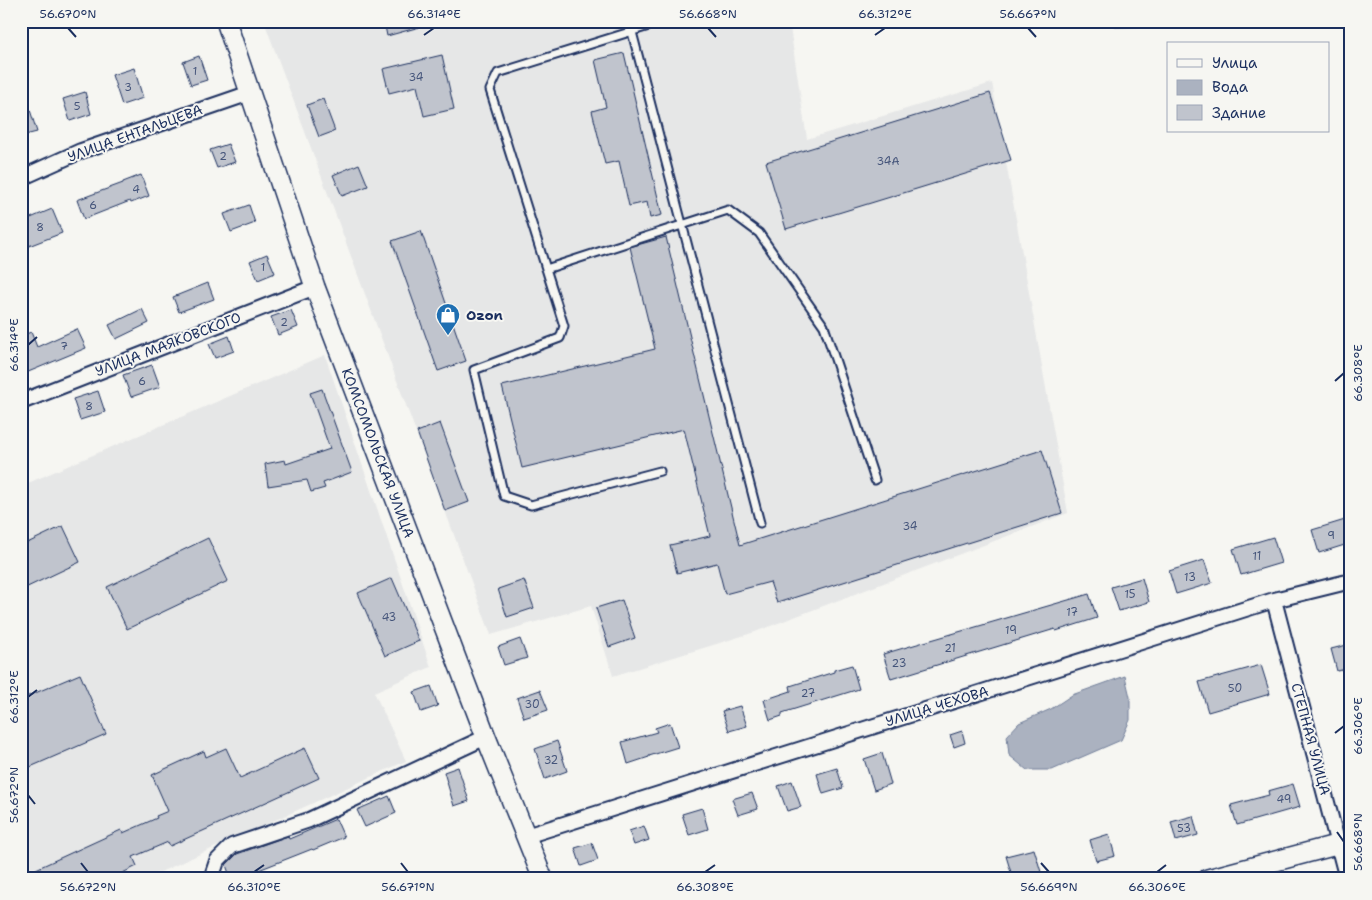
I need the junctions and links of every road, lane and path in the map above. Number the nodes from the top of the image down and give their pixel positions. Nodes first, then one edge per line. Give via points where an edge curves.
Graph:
1 (226, 21) edge
2 (666, 21) edge
3 (632, 32) junction
4 (250, 93) junction
5 (21, 178) edge
6 (682, 225) junction
7 (546, 269) junction
8 (315, 287) junction
9 (21, 402) edge
10 (660, 471) dead end
11 (875, 480) dead end
12 (760, 523) dead end
13 (1351, 580) edge
14 (1274, 600) junction
15 (486, 737) junction
16 (526, 836) junction
17 (1345, 842) edge
18 (211, 879) edge
19 (543, 879) edge
20 (1208, 879) edge
21 (1347, 879) edge

1 - 4 street, КОМСОМОЛЬСКАЯ УЛИЦА
2 - 3 lane
3 - 6 lane
3 - 7 lane via 498,73 490,90
4 - 5 street, УЛИЦА ЕНТАЛЬЦЕВА via 81,151
4 - 8 street, КОМСОМОЛЬСКАЯ УЛИЦА
6 - 7 lane
6 - 11 lane via 728,210 759,233 824,326
6 - 12 lane
7 - 10 lane via 564,326 560,338 474,370 504,496 531,505
8 - 9 street, УЛИЦА МАЯКОВСКОГО
8 - 15 street, КОМСОМОЛЬСКАЯ УЛИЦА
13 - 14 street, УЛИЦА ЧЕХОВА
14 - 16 street, УЛИЦА ЧЕХОВА
14 - 17 street, СТЕПНАЯ УЛИЦА
15 - 16 street, КОМСОМОЛЬСКАЯ УЛИЦА
15 - 18 street via 309,820 232,846 216,861
16 - 19 street, КОМСОМОЛЬСКАЯ УЛИЦА
17 - 20 street
17 - 21 street, СТЕПНАЯ УЛИЦА

